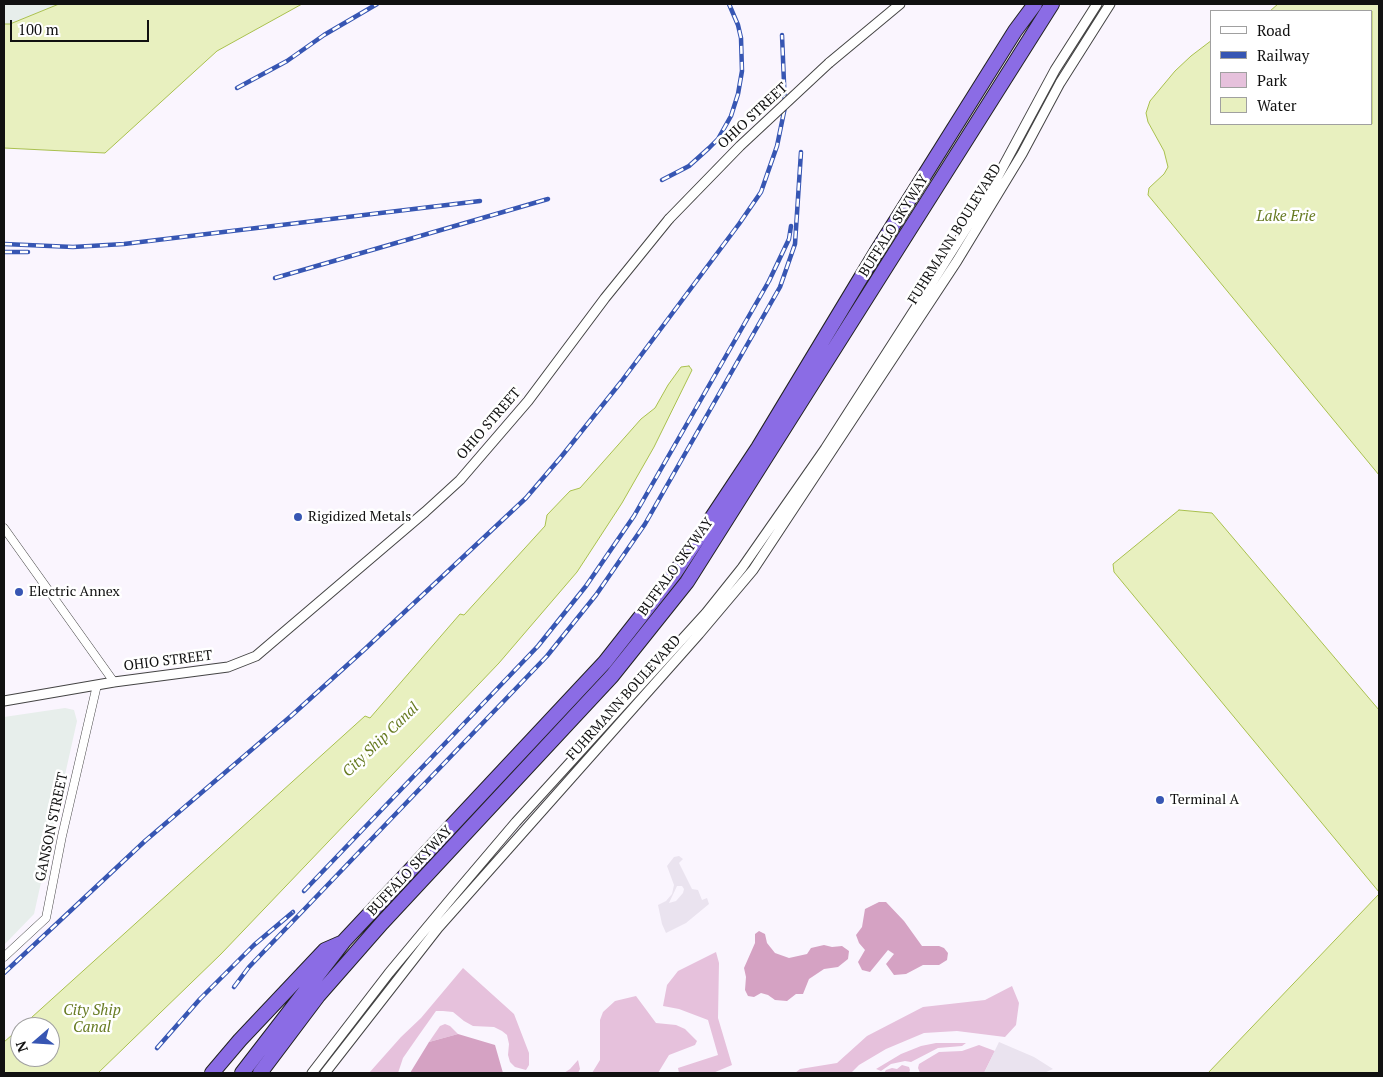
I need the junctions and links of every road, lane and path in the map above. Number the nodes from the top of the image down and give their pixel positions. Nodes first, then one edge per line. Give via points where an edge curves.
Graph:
1 (900, 4) edge
2 (1035, 4) edge
3 (1052, 4) edge
4 (1097, 4) edge
5 (1110, 4) edge
6 (1012, 149) junction
7 (1022, 154) junction
8 (812, 473) junction
9 (4, 528) edge
10 (114, 682) junction
11 (97, 685) junction
12 (4, 701) edge
13 (427, 864) junction
14 (434, 925) junction
15 (344, 941) junction
16 (4, 957) edge
17 (318, 996) junction
18 (212, 1073) edge
19 (242, 1073) edge
20 (260, 1073) edge
21 (272, 1073) edge
22 (312, 1073) edge
23 (325, 1073) edge

1 - 10 street, OHIO STREET, bridge via 740,146 669,219 528,401 460,480 425,512 256,656 228,667
2 - 13 highway, BUFFALO SKYWAY via 877,252 758,448 675,573 605,662
3 - 13 highway, BUFFALO SKYWAY via 687,582 612,676
4 - 6 street, FUHRMANN BOULEVARD via 1055,70
5 - 7 street, FUHRMANN BOULEVARD via 1060,83
6 - 7 street
6 - 8 street, FUHRMANN BOULEVARD via 991,188
7 - 8 street, FUHRMANN BOULEVARD via 956,261
8 - 14 street, FUHRMANN BOULEVARD via 753,570
9 - 10 street
10 - 11 street, OHIO STREET
11 - 12 street, OHIO STREET
11 - 16 street, GANSON STREET via 46,918
13 - 15 highway, BUFFALO SKYWAY via 410,871
13 - 17 highway, BUFFALO SKYWAY via 421,881
14 - 22 street, FUHRMANN BOULEVARD via 389,972
14 - 23 street, FUHRMANN BOULEVARD
15 - 18 highway via 325,950
15 - 19 highway, BUFFALO SKYWAY
17 - 20 highway, BUFFALO SKYWAY
17 - 21 highway

